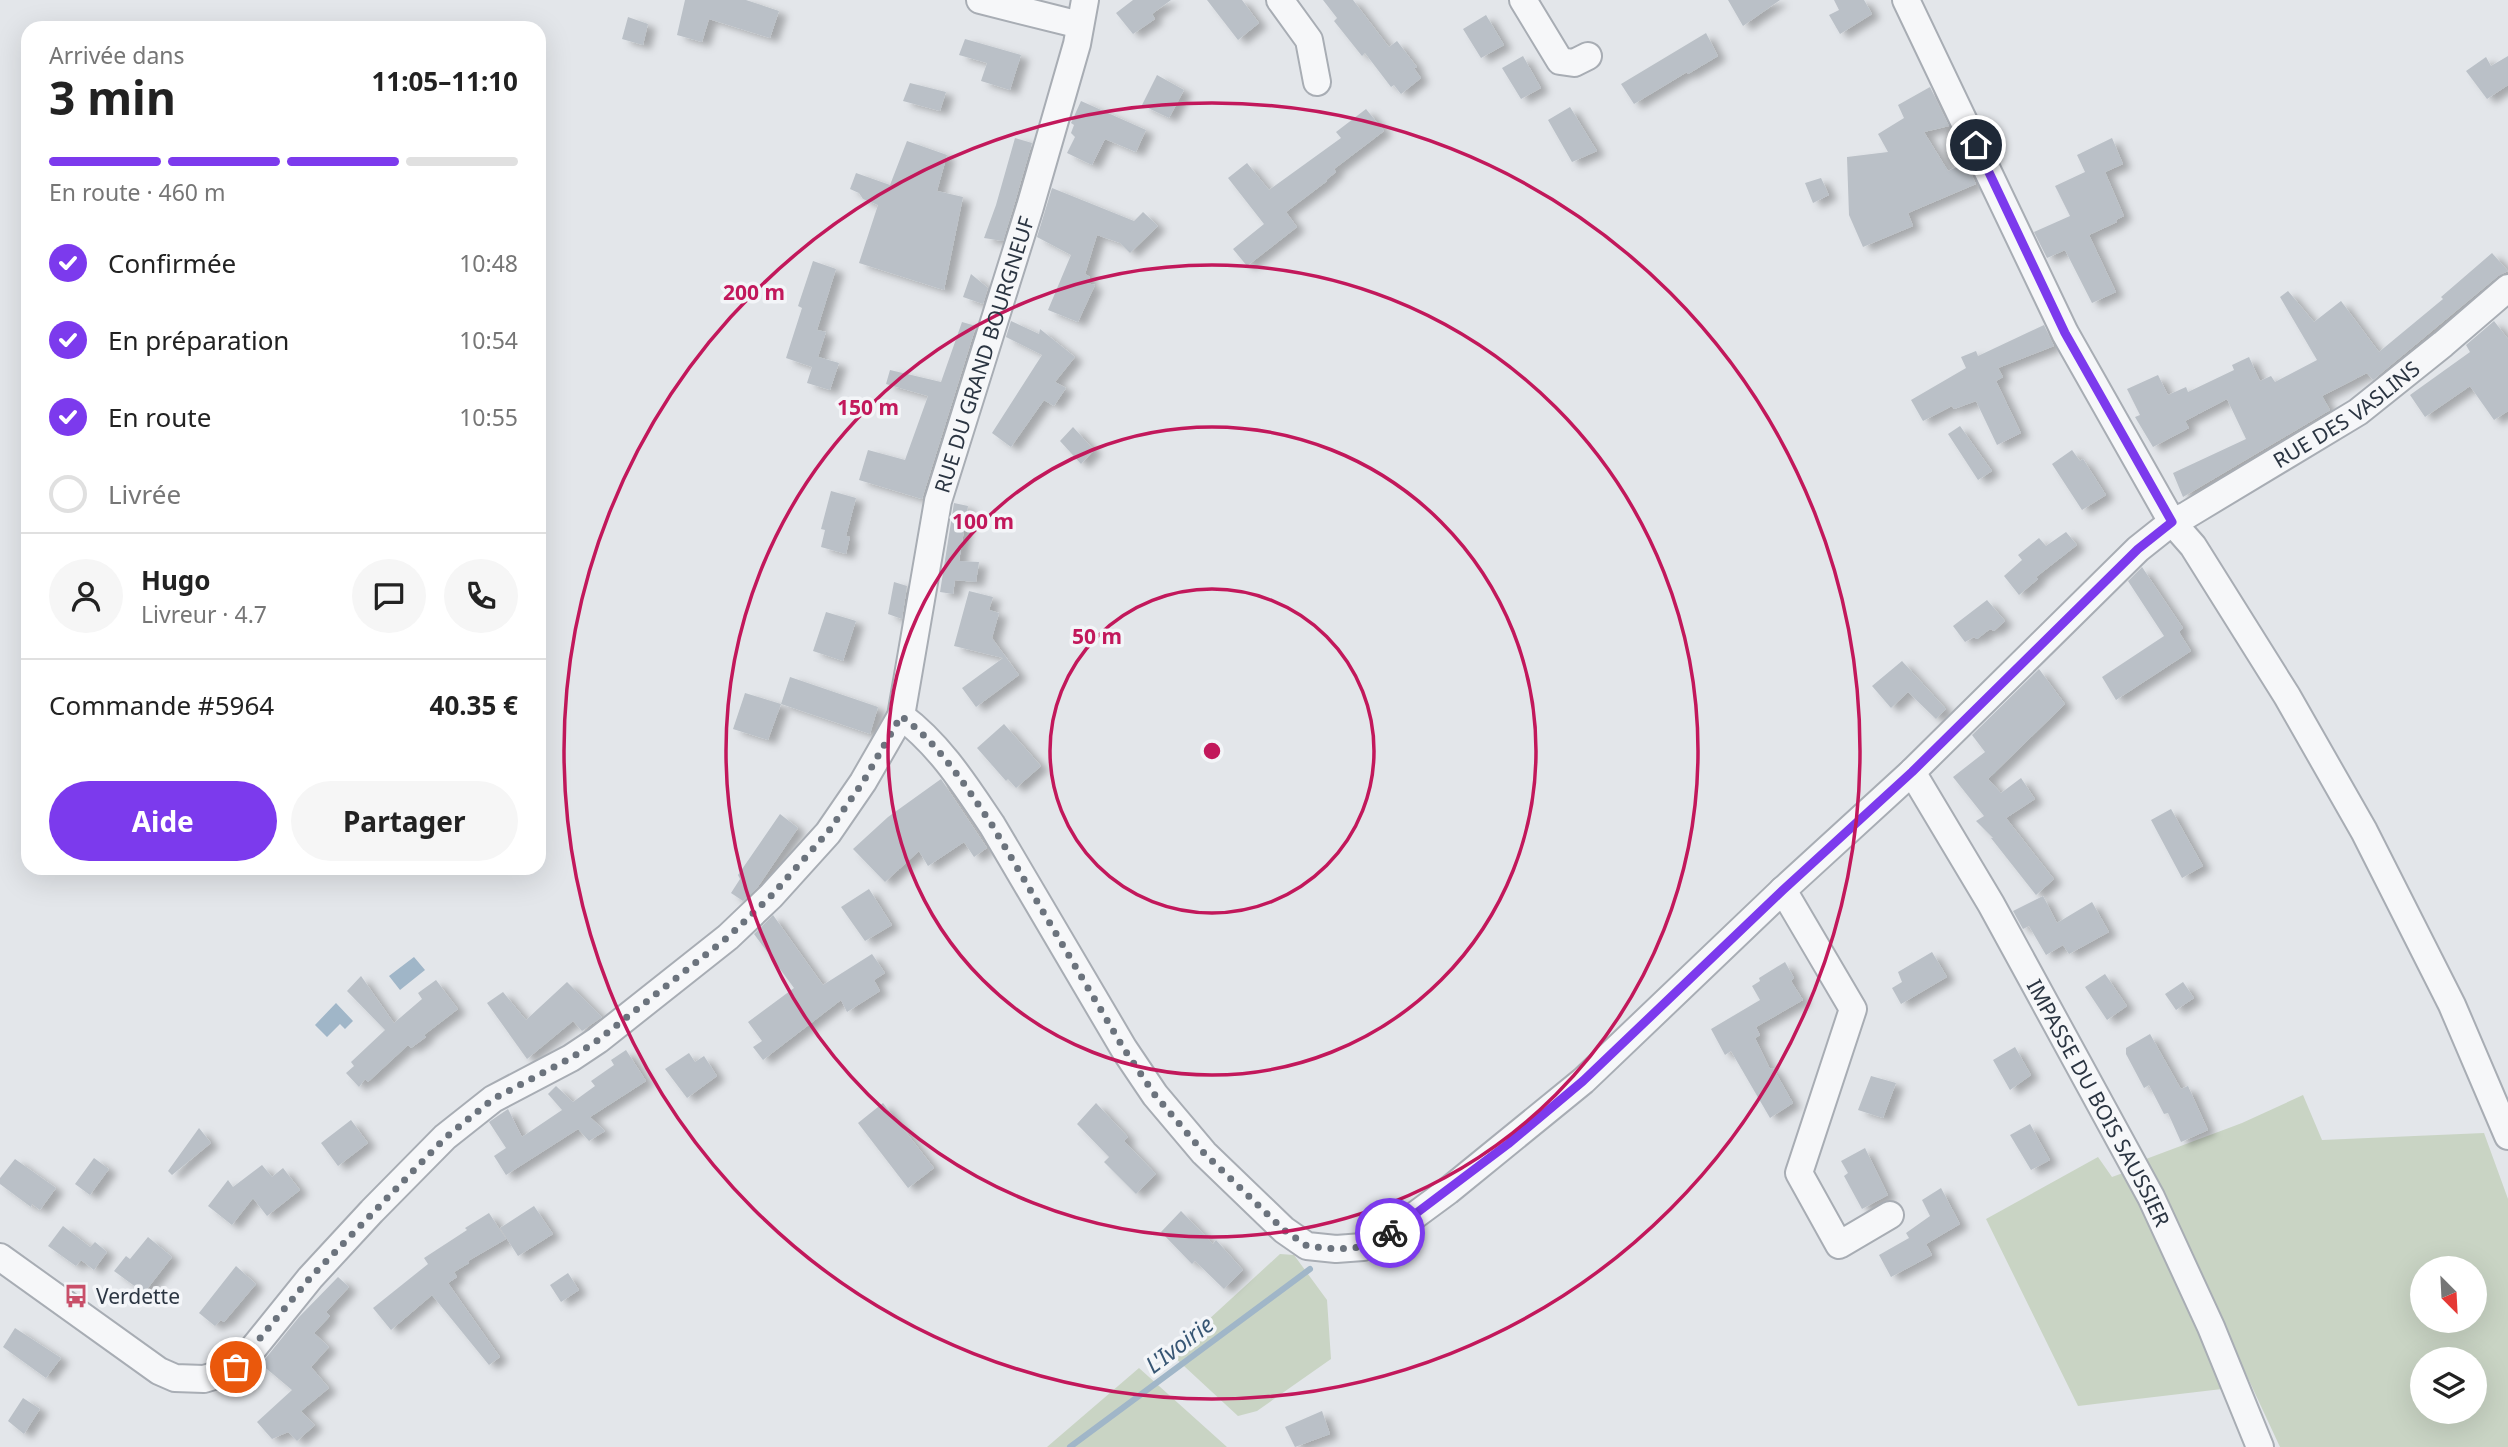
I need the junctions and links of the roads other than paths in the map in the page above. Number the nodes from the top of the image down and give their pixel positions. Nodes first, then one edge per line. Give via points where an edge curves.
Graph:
1 (981, 0) edge
2 (1280, 0) edge
3 (1523, 0) edge
4 (1906, 0) edge
5 (1083, 13) edge
6 (1588, 56) dead end
7 (1317, 82) dead end
8 (2508, 288) edge
9 (2172, 522) junction
10 (901, 716) junction
11 (1912, 772) junction
12 (1783, 890) junction
13 (2508, 1136) edge
14 (1890, 1215) dead end
15 (0, 1257) edge
16 (2260, 1447) edge

1 - 5 street
2 - 7 street via 1309,40
3 - 6 street via 1560,61 1574,63
4 - 9 street via 2065,333
5 - 10 street, RUE DU GRAND BOURGNEUF via 1030,207 937,501
8 - 9 street, RUE DES VASLINS via 2358,412
9 - 11 street, RUE DES VASLINS via 2138,549
9 - 13 street via 2193,546 2287,696 2364,831 2452,1005
10 - 12 street, RUE DES VASLINS via 936,746 968,789 1155,1095 1204,1153 1284,1230 1307,1246 1363,1247 1391,1233 1448,1191 1583,1081
10 - 15 street, RUE DU GRAND BOURGNEUF via 828,832 771,896 728,937 598,1040 493,1099 445,1138 310,1278 243,1361 228,1372 191,1380 159,1371
11 - 12 street, RUE DES VASLINS
11 - 16 street, IMPASSE DU BOIS SAUSSIER via 1991,904 2151,1197
12 - 14 street via 1853,1009 1799,1173 1839,1245

